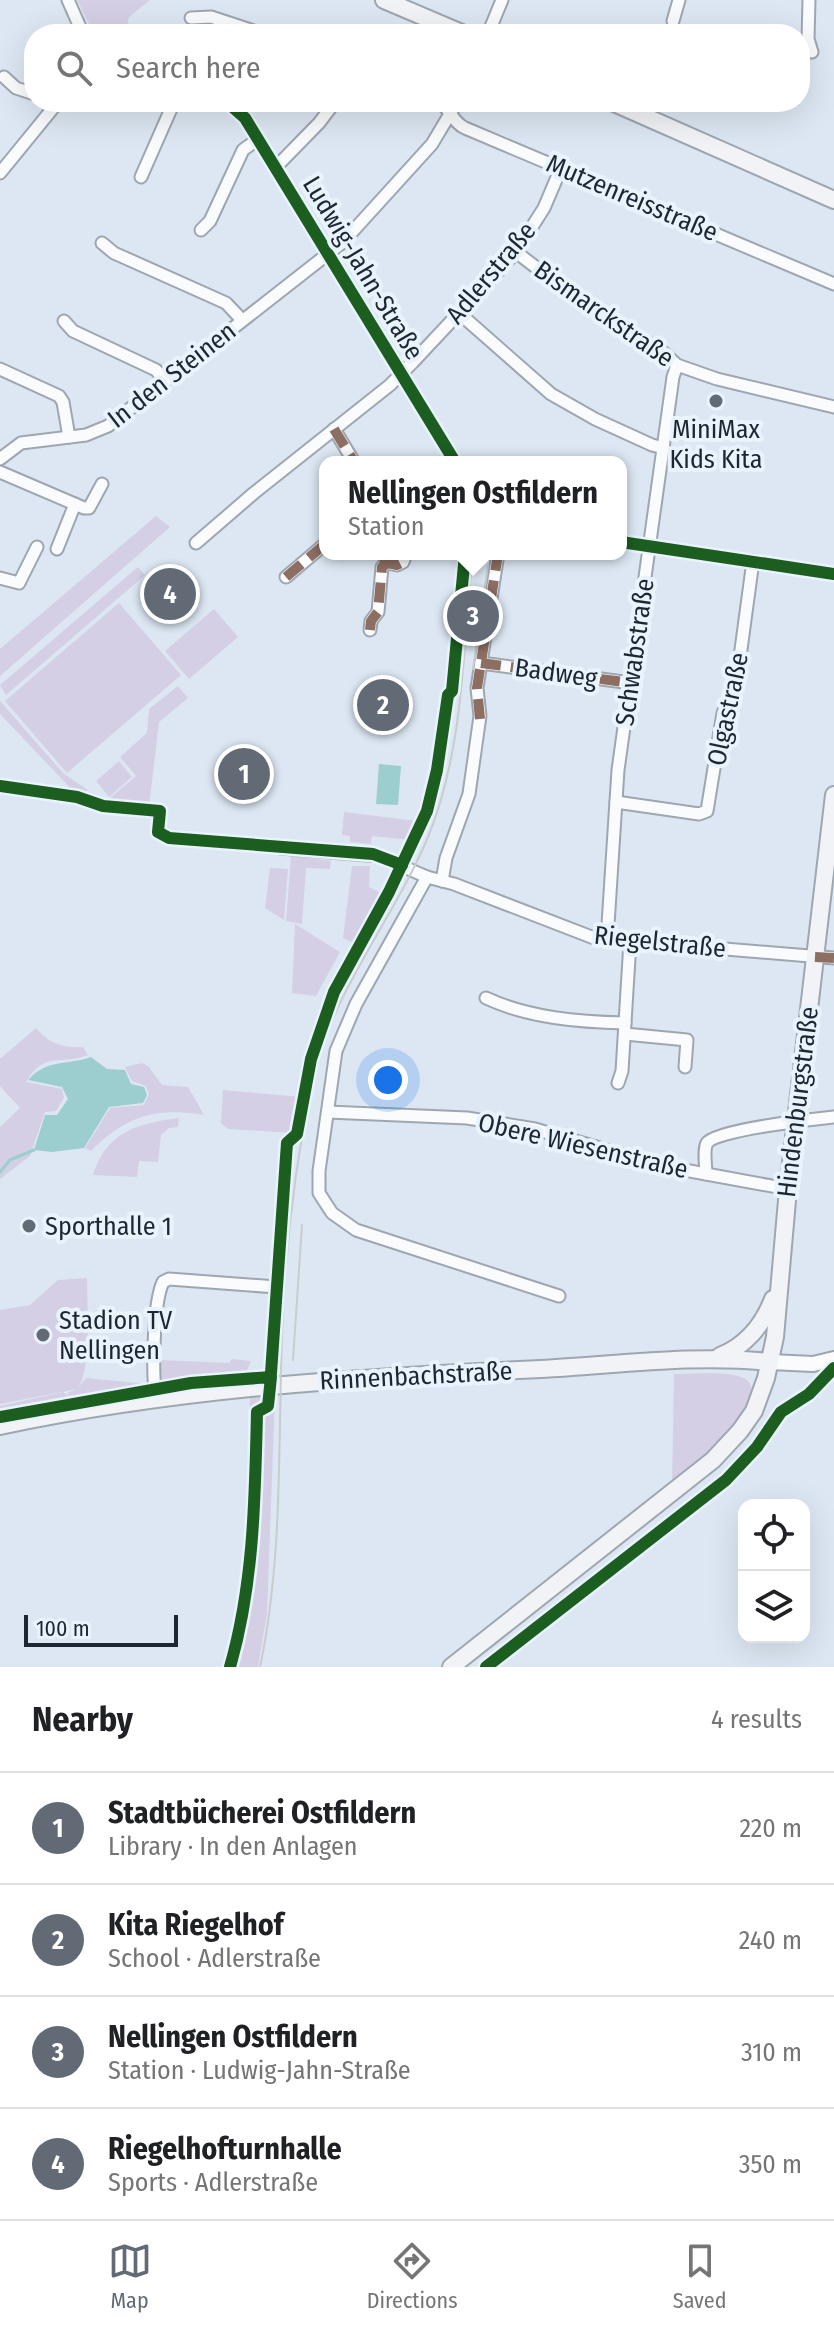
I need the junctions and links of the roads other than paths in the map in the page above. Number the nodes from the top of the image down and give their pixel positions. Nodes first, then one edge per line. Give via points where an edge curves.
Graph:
1 (68, 0) edge
2 (384, 0) edge
3 (502, 0) edge
4 (679, 0) edge
5 (809, 0) edge
6 (191, 18) dead end
7 (673, 21) dead end
8 (79, 24) edge
9 (232, 24) edge
10 (440, 24) edge
11 (492, 24) edge
12 (808, 24) edge
13 (810, 46) edge
14 (812, 52) dead end
15 (4, 77) dead end
16 (24, 91) edge
17 (49, 112) edge
18 (170, 112) edge
19 (238, 112) edge
20 (327, 112) edge
21 (635, 112) edge
22 (450, 114) joint
23 (258, 139) junction
24 (276, 167) junction
25 (561, 168) junction
26 (0, 173) edge
27 (141, 177) dead end
28 (834, 200) edge
29 (201, 230) dead end
30 (102, 243) dead end
31 (516, 252) junction
32 (328, 254) junction
33 (834, 284) edge
34 (459, 313) junction
35 (242, 320) junction
36 (64, 321) dead end
37 (677, 365) junction
38 (0, 369) edge
39 (401, 374) junction
40 (165, 381) junction
41 (834, 407) edge
42 (334, 429) junction
43 (69, 437) junction
44 (664, 448) junction
45 (350, 456) edge
46 (451, 456) edge
47 (0, 459) edge
48 (0, 472) edge
49 (102, 484) dead end
50 (75, 504) junction
51 (196, 543) dead end
52 (627, 543) edge
53 (650, 546) junction
54 (37, 547) dead end
55 (57, 549) dead end
56 (319, 549) edge
57 (384, 560) edge
58 (497, 560) edge
59 (753, 561) junction
60 (834, 574) edge
61 (286, 577) dead end
62 (0, 578) edge
63 (370, 630) dead end
64 (481, 663) junction
65 (631, 683) junction
66 (0, 786) edge
67 (834, 795) edge
68 (616, 802) junction
69 (103, 806) dead end
70 (280, 848) dead end
71 (427, 877) junction
72 (442, 881) junction
73 (607, 940) junction
74 (630, 942) junction
75 (815, 957) junction
76 (834, 958) edge
77 (486, 998) dead end
78 (625, 1029) junction
79 (685, 1067) dead end
80 (618, 1083) dead end
81 (328, 1112) junction
82 (834, 1117) edge
83 (797, 1122) junction
84 (706, 1174) junction
85 (788, 1189) junction
86 (276, 1287) dead end
87 (779, 1287) junction
88 (559, 1296) dead end
89 (715, 1358) junction
90 (834, 1359) edge
91 (770, 1362) junction
92 (156, 1399) junction
93 (0, 1426) edge
94 (451, 1667) edge

1 - 8 street
2 - 10 main road
3 - 11 street
4 - 7 street
5 - 12 street
6 - 9 street
13 - 14 street
15 - 16 street
17 - 26 street
18 - 27 street
19 - 23 street, Ludwig-Jahn-Straße
20 - 24 street
21 - 28 main road
22 - 25 street, Mutzenreisstraße via 465,128
22 - 32 street, In den Steinen via 415,165
23 - 24 street, Ludwig-Jahn-Straße
23 - 29 street via 243,150
24 - 32 street, Ludwig-Jahn-Straße
25 - 31 street, Adlerstraße
25 - 33 street, Mutzenreisstraße
30 - 35 street via 226,303
31 - 34 street, Adlerstraße
31 - 37 street, Bismarckstraße
32 - 35 street, In den Steinen
32 - 39 street, Ludwig-Jahn-Straße
34 - 39 street, Adlerstraße
34 - 44 street via 551,394
35 - 40 street, In den Steinen
36 - 40 street via 73,331 156,370
37 - 41 street, Bismarckstraße
37 - 44 street, Schwabstraße
38 - 43 street via 59,396
39 - 42 street, Adlerstraße
39 - 46 street, Ludwig-Jahn-Straße
40 - 43 street, In den Steinen via 98,431
42 - 45 street
42 - 51 street, Adlerstraße
43 - 47 street, In den Steinen via 21,443
44 - 53 street, Schwabstraße
48 - 50 street
49 - 50 street via 89,508
50 - 55 street
52 - 53 street
53 - 59 street
53 - 65 street, Schwabstraße
54 - 62 street via 19,583
56 - 61 street
57 - 63 street via 378,612
58 - 64 street
59 - 60 street
59 - 68 street, Olgastraße via 737,679 723,713 707,811
64 - 65 street, Badweg
64 - 72 street via 469,794
65 - 68 street, Schwabstraße
66 - 69 street
67 - 75 main road, Hindenburgstraße
68 - 73 street, Schwabstraße
70 - 71 street, Riegelstraße via 373,854
71 - 72 street, Riegelstraße
71 - 81 street via 339,1039
72 - 73 street, Riegelstraße
73 - 74 street, Riegelstraße
74 - 75 street, Riegelstraße
74 - 78 street
75 - 76 street, Riegelstraße
75 - 83 main road, Hindenburgstraße
77 - 78 street via 508,1008
78 - 79 street via 687,1040
78 - 80 street
81 - 84 street, Obere Wiesenstraße via 505,1124
81 - 88 street via 319,1193 346,1225
82 - 83 street
83 - 84 street via 747,1128 710,1140
83 - 85 main road, Hindenburgstraße
84 - 85 street, Obere Wiesenstraße
85 - 87 main road, Hindenburgstraße
86 - 92 street via 163,1282 153,1377
87 - 89 main road via 751,1336
87 - 91 main road, Hindenburgstraße
89 - 91 main road, Rinnenbachstraße
89 - 92 main road, Rinnenbachstraße via 386,1376
90 - 91 street, Rinnenbachstraße via 813,1364
91 - 94 main road, Hindenburgstraße via 754,1411 720,1453
92 - 93 main road, Rinnenbachstraße

